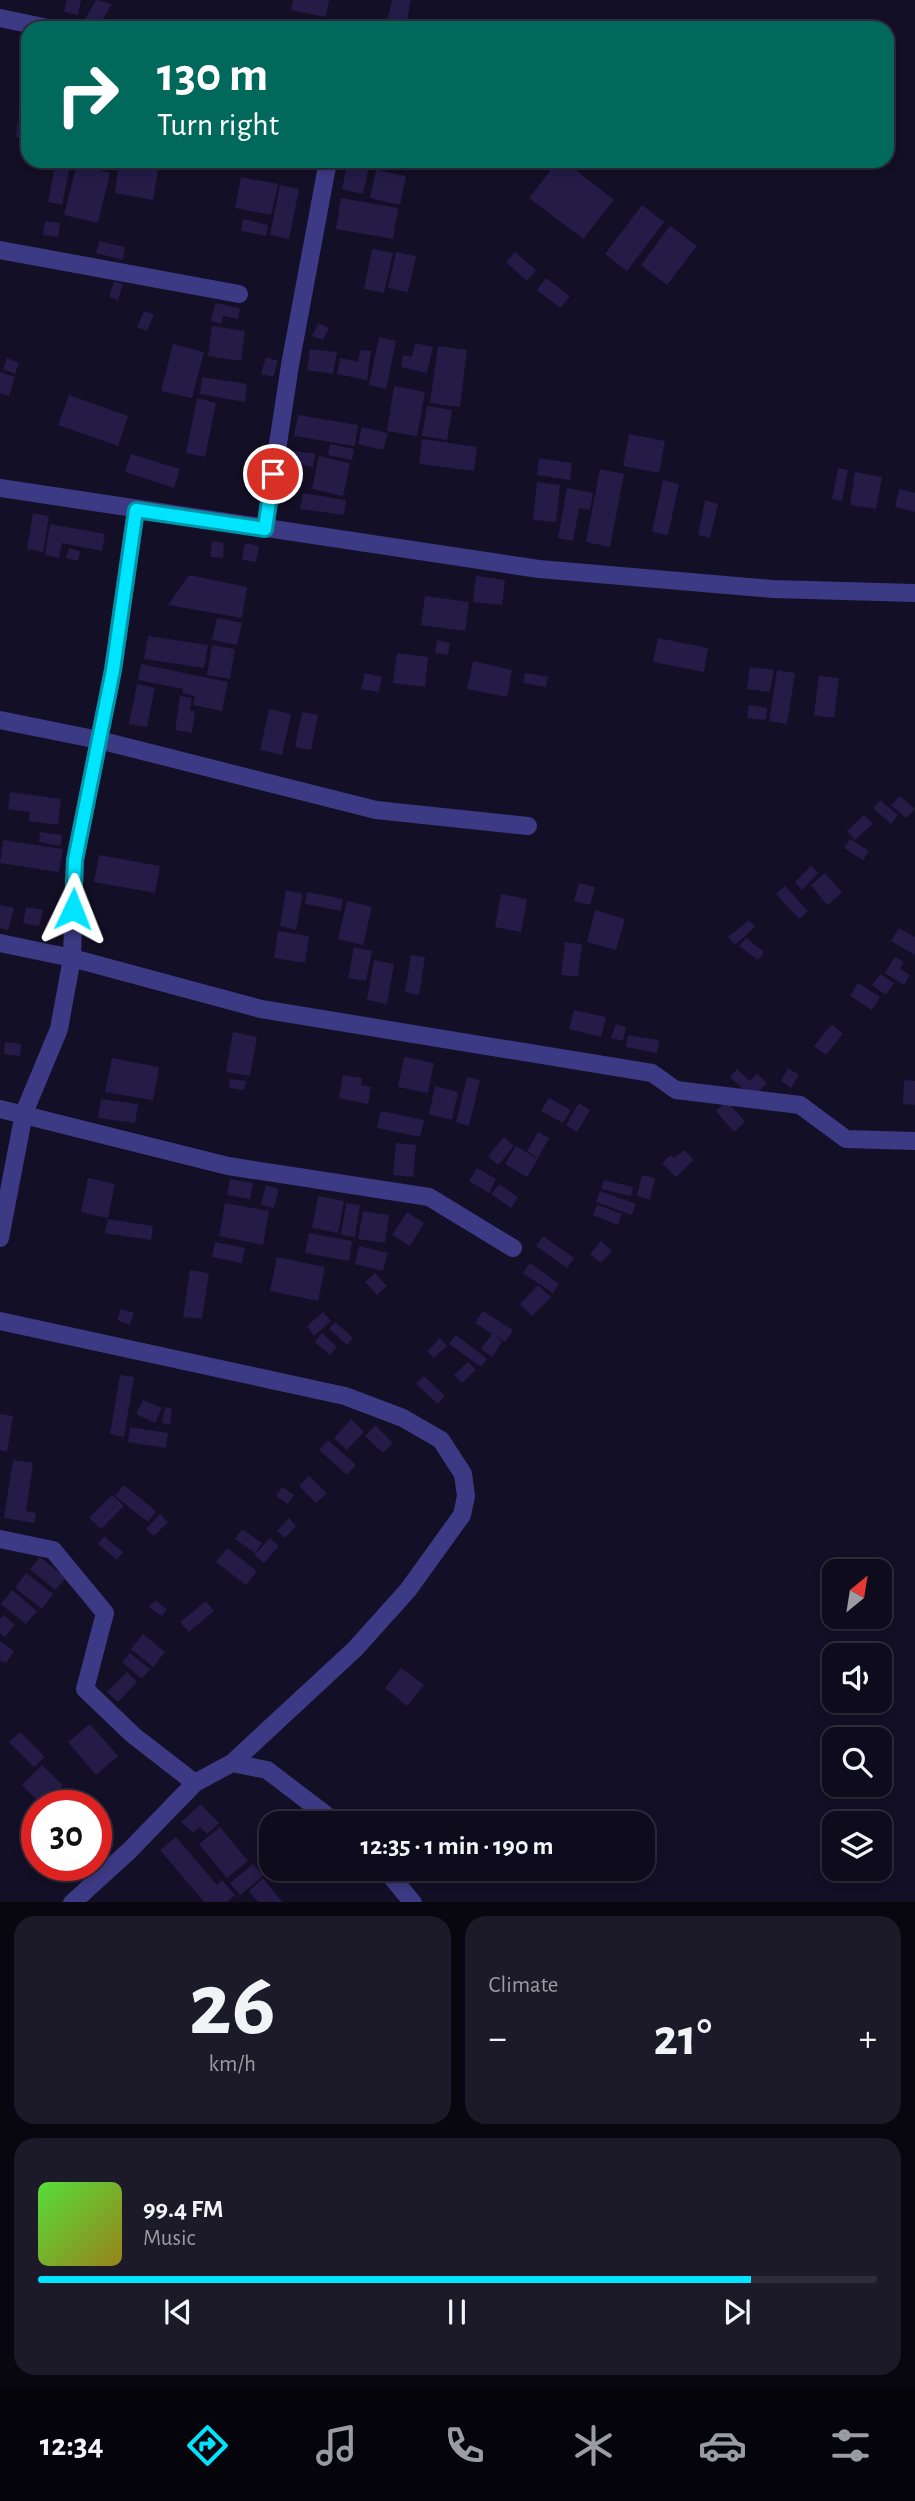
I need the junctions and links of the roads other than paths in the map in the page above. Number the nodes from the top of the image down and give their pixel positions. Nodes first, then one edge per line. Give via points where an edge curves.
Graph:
1 (0, 18) edge
2 (21, 22) edge
3 (327, 168) edge
4 (0, 250) edge
5 (239, 294) dead end
6 (0, 488) edge
7 (136, 510) junction
8 (265, 529) junction
9 (915, 593) edge
10 (0, 720) edge
11 (99, 740) junction
12 (528, 826) dead end
13 (0, 943) edge
14 (72, 957) junction
15 (0, 1109) edge
16 (24, 1113) junction
17 (915, 1141) edge
18 (0, 1238) edge
19 (513, 1248) dead end
20 (0, 1321) edge
21 (0, 1539) edge
22 (232, 1762) junction
23 (195, 1783) junction
24 (321, 1811) edge
25 (394, 1881) edge
26 (72, 1902) edge
27 (411, 1902) edge

1 - 2 street
3 - 8 street
4 - 5 street
6 - 7 street
7 - 8 street
7 - 11 street
8 - 9 street via 539,569 773,589
10 - 11 street
11 - 12 street via 376,810
11 - 14 street via 75,860
13 - 14 street
14 - 16 street via 59,1029
14 - 17 street via 261,1009 652,1073 676,1090 800,1105 846,1139
15 - 16 street
16 - 18 street
16 - 19 street via 228,1166 429,1197
20 - 22 street via 345,1396 403,1418 442,1440 463,1474 466,1496 462,1515 408,1590 355,1649
21 - 23 street via 53,1550 105,1613 85,1689 133,1735
22 - 23 street
22 - 24 street via 267,1770
23 - 26 street
25 - 27 street

